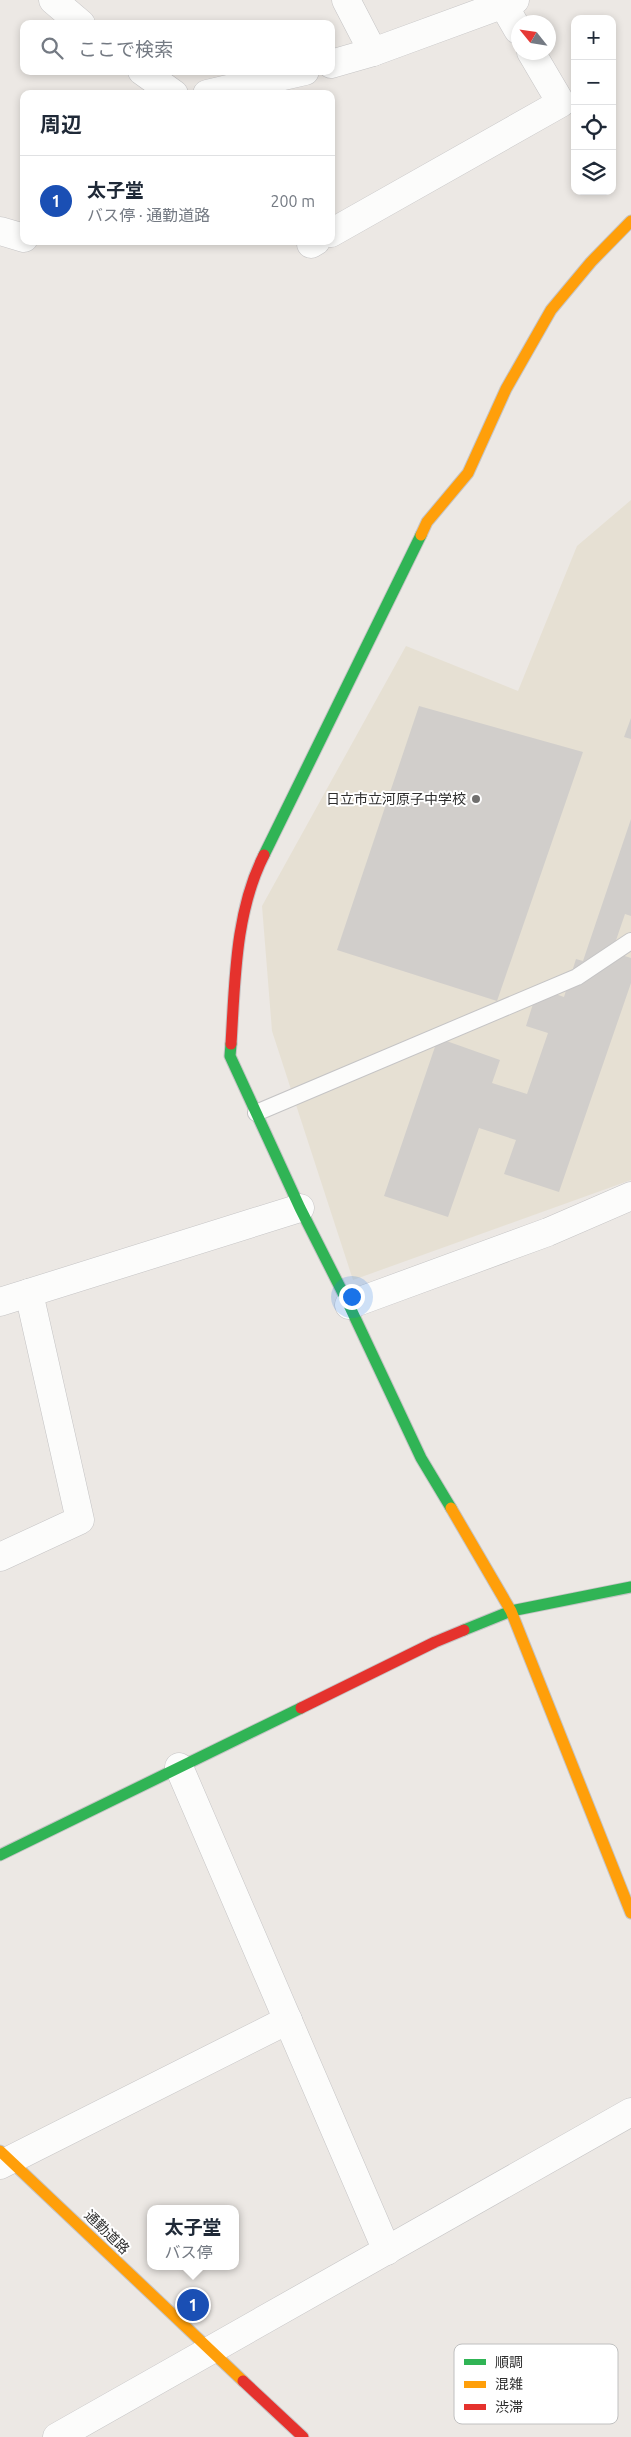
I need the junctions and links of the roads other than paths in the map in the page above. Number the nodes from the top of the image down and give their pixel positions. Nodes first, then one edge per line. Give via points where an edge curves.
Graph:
1 (53, 0) edge
2 (346, 0) edge
3 (509, 2) edge
4 (513, 15) edge
5 (76, 20) edge
6 (373, 52) junction
7 (536, 60) edge
8 (335, 63) edge
9 (148, 75) edge
10 (288, 75) edge
11 (168, 90) edge
12 (223, 90) edge
13 (631, 221) edge
14 (335, 230) edge
15 (0, 231) edge
16 (20, 237) edge
17 (631, 941) edge
18 (256, 1113) junction
19 (631, 1196) edge
20 (300, 1208) junction
21 (29, 1293) junction
22 (0, 1302) edge
23 (349, 1305) junction
24 (0, 1557) edge
25 (631, 1588) edge
26 (511, 1611) junction
27 (179, 1767) junction
28 (0, 1855) edge
29 (631, 1913) edge
30 (288, 2020) junction
31 (631, 2112) edge
32 (3, 2158) edge
33 (387, 2251) junction
34 (210, 2351) junction
35 (57, 2437) edge
36 (303, 2437) edge

1 - 5 street
2 - 6 street
3 - 4 street
3 - 6 street
6 - 8 street
7 - 14 street via 561,103
9 - 11 street
10 - 12 street
13 - 18 street via 551,310 506,389 468,473 427,522 253,876 236,958 230,1056
15 - 16 street
17 - 18 lane via 577,977
18 - 20 street
19 - 23 street via 548,1232
20 - 21 street
20 - 23 street
21 - 22 street
21 - 24 street via 80,1520
23 - 26 street via 421,1458
25 - 26 street
26 - 27 street via 435,1642
26 - 29 street
27 - 28 street
27 - 30 street
30 - 32 street
30 - 33 street
31 - 33 street
32 - 34 street, 通勤道路
33 - 34 street
34 - 35 street
34 - 36 street, 通勤道路

